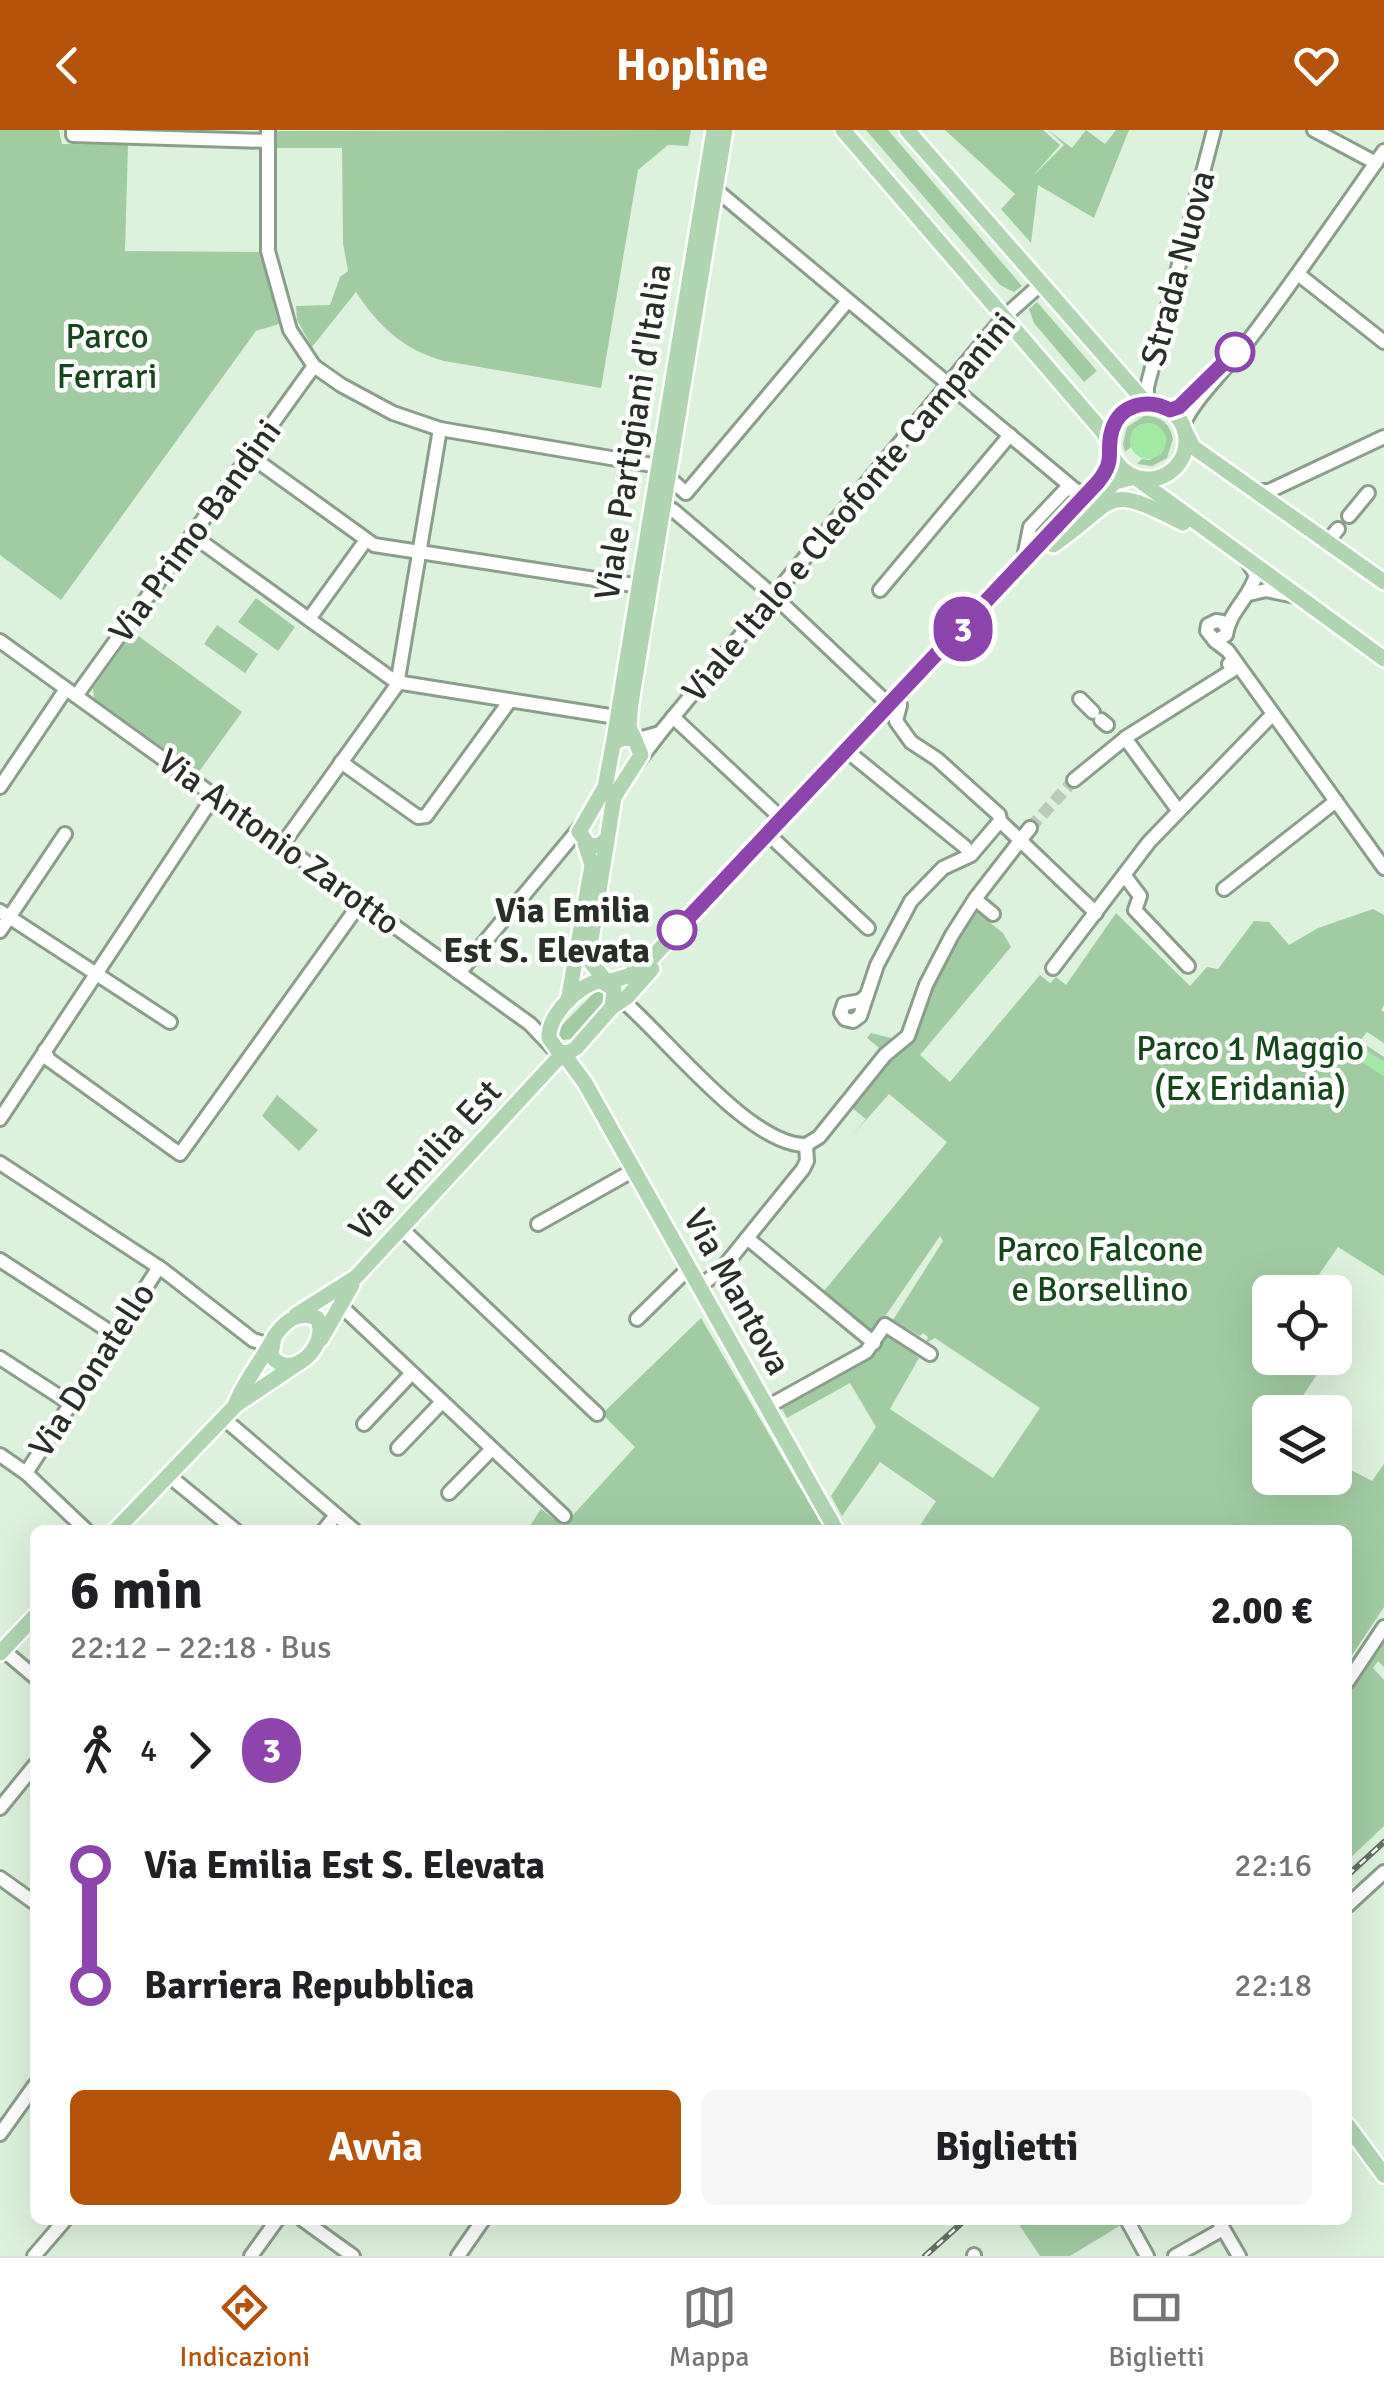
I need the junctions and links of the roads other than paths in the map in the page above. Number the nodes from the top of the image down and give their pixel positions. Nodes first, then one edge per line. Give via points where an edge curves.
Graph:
1 (73, 130) edge
2 (843, 130) edge
3 (907, 130) edge
4 (1214, 130) edge
5 (1314, 130) edge
6 (716, 132) edge
7 (268, 136) edge
8 (1380, 157) edge
9 (715, 190) junction
10 (1298, 274) junction
11 (1041, 284) junction
12 (847, 302) junction
13 (1004, 317) junction
14 (1252, 336) junction
15 (1384, 342) edge
16 (314, 366) junction
17 (950, 385) junction
18 (1149, 403) junction
19 (1170, 410) junction
20 (1184, 428) junction
21 (440, 429) junction
22 (1010, 435) junction
23 (1384, 437) edge
24 (1111, 448) junction
25 (249, 455) junction
26 (663, 472) junction
27 (1136, 477) junction
28 (1097, 484) junction
29 (1074, 488) junction
30 (1255, 490) junction
31 (686, 493) junction
32 (1368, 494) dead end
33 (670, 515) junction
34 (1349, 516) dead end
35 (1207, 532) junction
36 (192, 535) junction
37 (366, 540) junction
38 (1054, 544) junction
39 (418, 550) junction
40 (1248, 562) junction
41 (1018, 571) junction
42 (1384, 582) edge
43 (644, 586) junction
44 (880, 590) dead end
45 (1248, 594) junction
46 (774, 596) junction
47 (1296, 597) junction
48 (308, 619) junction
49 (0, 641) edge
50 (1231, 656) junction
51 (1384, 659) edge
52 (396, 682) junction
53 (71, 692) junction
54 (1080, 699) dead end
55 (509, 702) junction
56 (900, 705) junction
57 (884, 712) junction
58 (1273, 714) junction
59 (616, 717) junction
60 (673, 718) junction
61 (1100, 719) dead end
62 (660, 733) junction
63 (1125, 738) junction
64 (636, 740) junction
65 (613, 745) junction
66 (849, 753) junction
67 (341, 762) junction
68 (635, 765) junction
69 (1074, 780) tunnel mouth
70 (0, 787) edge
71 (214, 796) junction
72 (1336, 802) junction
73 (1178, 810) junction
74 (782, 820) junction
75 (1000, 822) junction
76 (582, 825) junction
77 (1030, 828) tunnel mouth
78 (65, 834) dead end
79 (771, 836) junction
80 (606, 840) junction
81 (1020, 841) junction
82 (585, 843) junction
83 (282, 845) junction
84 (566, 847) junction
85 (965, 847) dead end
86 (1384, 868) edge
87 (1124, 876) junction
88 (1224, 889) dead end
89 (975, 899) junction
90 (358, 906) junction
91 (1096, 913) junction
92 (5, 914) edge
93 (993, 914) dead end
94 (868, 928) dead end
95 (0, 931) edge
96 (1188, 966) dead end
97 (1053, 968) dead end
98 (459, 973) junction
99 (97, 974) junction
100 (606, 982) junction
101 (866, 996) dead end
102 (617, 1004) junction
103 (562, 1010) junction
104 (170, 1022) dead end
105 (530, 1024) junction
106 (580, 1044) junction
107 (45, 1050) junction
108 (558, 1050) junction
109 (537, 1083) junction
110 (585, 1083) junction
111 (0, 1118) edge
112 (806, 1145) junction
113 (0, 1163) edge
114 (634, 1170) junction
115 (538, 1224) dead end
116 (402, 1229) junction
117 (747, 1238) junction
118 (0, 1260) edge
119 (159, 1267) junction
120 (689, 1268) junction
121 (356, 1278) junction
122 (699, 1287) junction
123 (340, 1305) junction
124 (296, 1316) junction
125 (638, 1318) dead end
126 (115, 1335) junction
127 (320, 1339) junction
128 (272, 1341) junction
129 (874, 1343) junction
130 (930, 1354) dead end
131 (0, 1358) edge
132 (300, 1362) junction
133 (412, 1374) junction
134 (442, 1402) junction
135 (71, 1404) junction
136 (766, 1407) junction
137 (228, 1412) junction
138 (597, 1414) dead end
139 (364, 1424) dead end
140 (398, 1448) dead end
141 (492, 1449) junction
142 (0, 1456) edge
143 (26, 1473) junction
144 (168, 1476) junction
145 (449, 1494) dead end
146 (336, 1514) junction
147 (564, 1516) dead end
148 (81, 1525) edge
149 (121, 1525) edge
150 (229, 1525) edge
151 (328, 1525) edge
152 (348, 1525) edge
153 (833, 1525) edge
154 (30, 1621) edge
155 (1384, 1627) edge
156 (1, 1651) edge
157 (30, 1672) edge
158 (1352, 1675) edge
159 (30, 1772) edge
160 (0, 1808) edge
161 (1384, 1872) edge
162 (0, 1878) edge
163 (30, 1899) edge
164 (1352, 1901) edge
165 (30, 2092) edge
166 (1352, 2131) edge
167 (0, 2134) edge
168 (1360, 2141) junction
169 (1384, 2156) edge
170 (1384, 2175) edge
171 (61, 2225) edge
172 (273, 2225) edge
173 (311, 2225) edge
174 (479, 2225) edge
175 (1130, 2225) edge
176 (1220, 2225) edge
177 (1222, 2225) edge
178 (461, 2255) edge
179 (34, 2256) edge
180 (251, 2256) edge
181 (353, 2256) edge
182 (1147, 2256) edge
183 (1175, 2256) edge
184 (1239, 2256) edge

1 - 7 street
2 - 13 main road
3 - 11 main road
4 - 18 street, Strada Nuova via 1146,387
5 - 8 street
6 - 9 main road, Viale Partigiani d'Italia
6 - 26 main road, Viale Partigiani d'Italia
7 - 16 street via 268,251 290,330
8 - 10 street
9 - 12 street
9 - 26 main road, Viale Partigiani d'Italia
10 - 14 street
10 - 15 street
11 - 13 street, Viale Italo e Cleofonte Campanini
11 - 18 main road
12 - 17 street
12 - 31 street
13 - 17 street, Viale Italo e Cleofonte Campanini
13 - 24 main road
14 - 19 street
14 - 20 street via 1186,416
16 - 21 street via 393,412
16 - 25 street, Via Primo Bandini
17 - 22 street
17 - 46 street, Viale Italo e Cleofonte Campanini
18 - 19 main road
18 - 24 main road via 1119,416
19 - 20 main road
20 - 27 main road via 1185,450 1176,467 1160,478
20 - 30 main road via 1193,447
21 - 26 street
21 - 39 street
22 - 29 street
22 - 44 street
23 - 30 street via 1269,491
24 - 27 main road via 1120,467
24 - 28 main road, Via Emilia Est
25 - 36 street, Via Primo Bandini
25 - 37 street
26 - 31 street
26 - 33 main road, Viale Partigiani d'Italia
26 - 43 main road, Viale Partigiani d'Italia
27 - 35 main road
27 - 38 main road, Via Emilia Est via 1109,486
28 - 29 street
28 - 41 main road, Via Emilia Est
29 - 41 street via 1030,528
30 - 42 main road via 1333,535
31 - 33 street
32 - 34 street
33 - 43 main road, Viale Partigiani d'Italia
33 - 46 street
35 - 38 main road via 1120,498 1099,506
35 - 40 main road
36 - 48 street
36 - 53 street, Via Primo Bandini
37 - 39 street
37 - 48 street
38 - 56 main road, Via Emilia Est
39 - 43 street
39 - 52 street
40 - 45 street via 1256,575
40 - 47 main road
41 - 57 main road, Via Emilia Est
43 - 59 main road, Viale Partigiani d'Italia
43 - 64 main road, Viale Partigiani d'Italia via 629,727
45 - 47 street via 1266,590
45 - 50 street via 1221,631
46 - 57 street via 884,700
46 - 60 street, Viale Italo e Cleofonte Campanini
47 - 51 main road
48 - 52 street
49 - 53 street, Via Antonio Zarotto
50 - 58 street
50 - 63 street via 1233,670
52 - 55 street
52 - 67 street
53 - 70 street, Via Primo Bandini
53 - 71 street, Via Antonio Zarotto
54 - 61 street
55 - 59 street
55 - 67 street via 426,816 418,818
56 - 66 main road, Via Emilia Est
56 - 75 street via 899,729
57 - 66 main road, Via Emilia Est
58 - 72 street
58 - 73 street
59 - 65 main road, Viale Partigiani d'Italia
60 - 62 street, Viale Italo e Cleofonte Campanini
60 - 74 street
62 - 64 street, Viale Italo e Cleofonte Campanini
62 - 68 street, Viale Italo e Cleofonte Campanini
63 - 69 street
63 - 73 street
64 - 65 main road
64 - 68 main road, Viale Partigiani d'Italia via 641,755
65 - 76 main road, Viale Partigiani d'Italia via 605,788
66 - 74 main road, Via Emilia Est
66 - 79 main road, Via Emilia Est
66 - 85 street
67 - 83 street
68 - 80 main road, Viale Partigiani d'Italia via 616,790
71 - 83 street, Via Antonio Zarotto
71 - 99 street
72 - 86 street
72 - 88 street
73 - 87 street
74 - 79 main road, Via Emilia Est
75 - 81 street
75 - 101 street via 971,855 946,866 911,901
76 - 82 main road
76 - 84 street
77 - 81 street
78 - 92 street
79 - 94 street
79 - 100 main road, Via Emilia Est via 643,966
79 - 102 main road, Via Emilia Est
80 - 82 main road
80 - 100 main road, Viale Partigiani d'Italia via 589,956
81 - 89 street
81 - 91 street
82 - 84 street
82 - 103 main road via 592,866
83 - 90 street, Via Antonio Zarotto
84 - 98 street
87 - 91 street
87 - 96 street via 1140,896 1135,910
89 - 93 street
89 - 112 street via 938,960 908,1036
90 - 98 street, Via Antonio Zarotto
90 - 107 street via 180,1154 48,1059
91 - 97 street
92 - 95 street
92 - 99 street
98 - 105 street, Via Antonio Zarotto
99 - 104 street
99 - 107 street
100 - 102 main road
100 - 103 main road, Via Emilia Est via 588,984
102 - 106 main road, Via Emilia Est
102 - 112 street via 754,1126
103 - 105 street
103 - 108 main road via 548,1030
105 - 108 street, Via Antonio Zarotto
106 - 108 main road, Via Emilia Est via 572,1052
106 - 110 main road, Via Mantova
107 - 111 street
108 - 109 main road, Via Emilia Est
108 - 110 main road, Via Mantova
109 - 110 main road via 562,1073
109 - 116 main road, Via Emilia Est
110 - 114 main road, Via Mantova
112 - 117 street via 805,1167
113 - 119 street
114 - 115 street
114 - 120 main road, Via Mantova
116 - 121 main road, Via Emilia Est
116 - 138 street
117 - 122 street
117 - 129 street
118 - 126 street
119 - 126 street, Via Donatello
119 - 128 street via 252,1340
120 - 122 main road, Via Mantova
120 - 125 street
121 - 123 main road, Via Emilia Est
121 - 124 main road, Via Emilia Est
122 - 136 main road, Via Mantova
123 - 127 main road, Via Emilia Est
123 - 133 street
124 - 127 main road via 316,1318
124 - 128 main road, Via Emilia Est
126 - 135 street, Via Donatello
127 - 132 main road, Via Emilia Est
128 - 132 main road via 275,1362
128 - 137 main road, Via Emilia Est
129 - 130 street via 886,1325
129 - 136 street
131 - 135 street
132 - 137 main road, Via Emilia Est
133 - 134 street
133 - 139 street
134 - 140 street
134 - 141 street
135 - 143 street, Via Donatello
136 - 153 main road, Via Mantova
137 - 144 main road, Via Emilia Est
137 - 146 street
141 - 145 street
141 - 147 street
142 - 143 street
143 - 148 street
144 - 149 main road, Via Emilia Est
144 - 150 street
146 - 151 street
146 - 152 street
154 - 156 main road
155 - 158 street
156 - 157 street
159 - 160 street
161 - 164 street
162 - 163 street
165 - 167 street
166 - 168 main road
168 - 169 main road
168 - 170 main road
171 - 179 street
172 - 180 street
173 - 181 street
174 - 178 street
175 - 182 street
176 - 183 street
177 - 184 street

